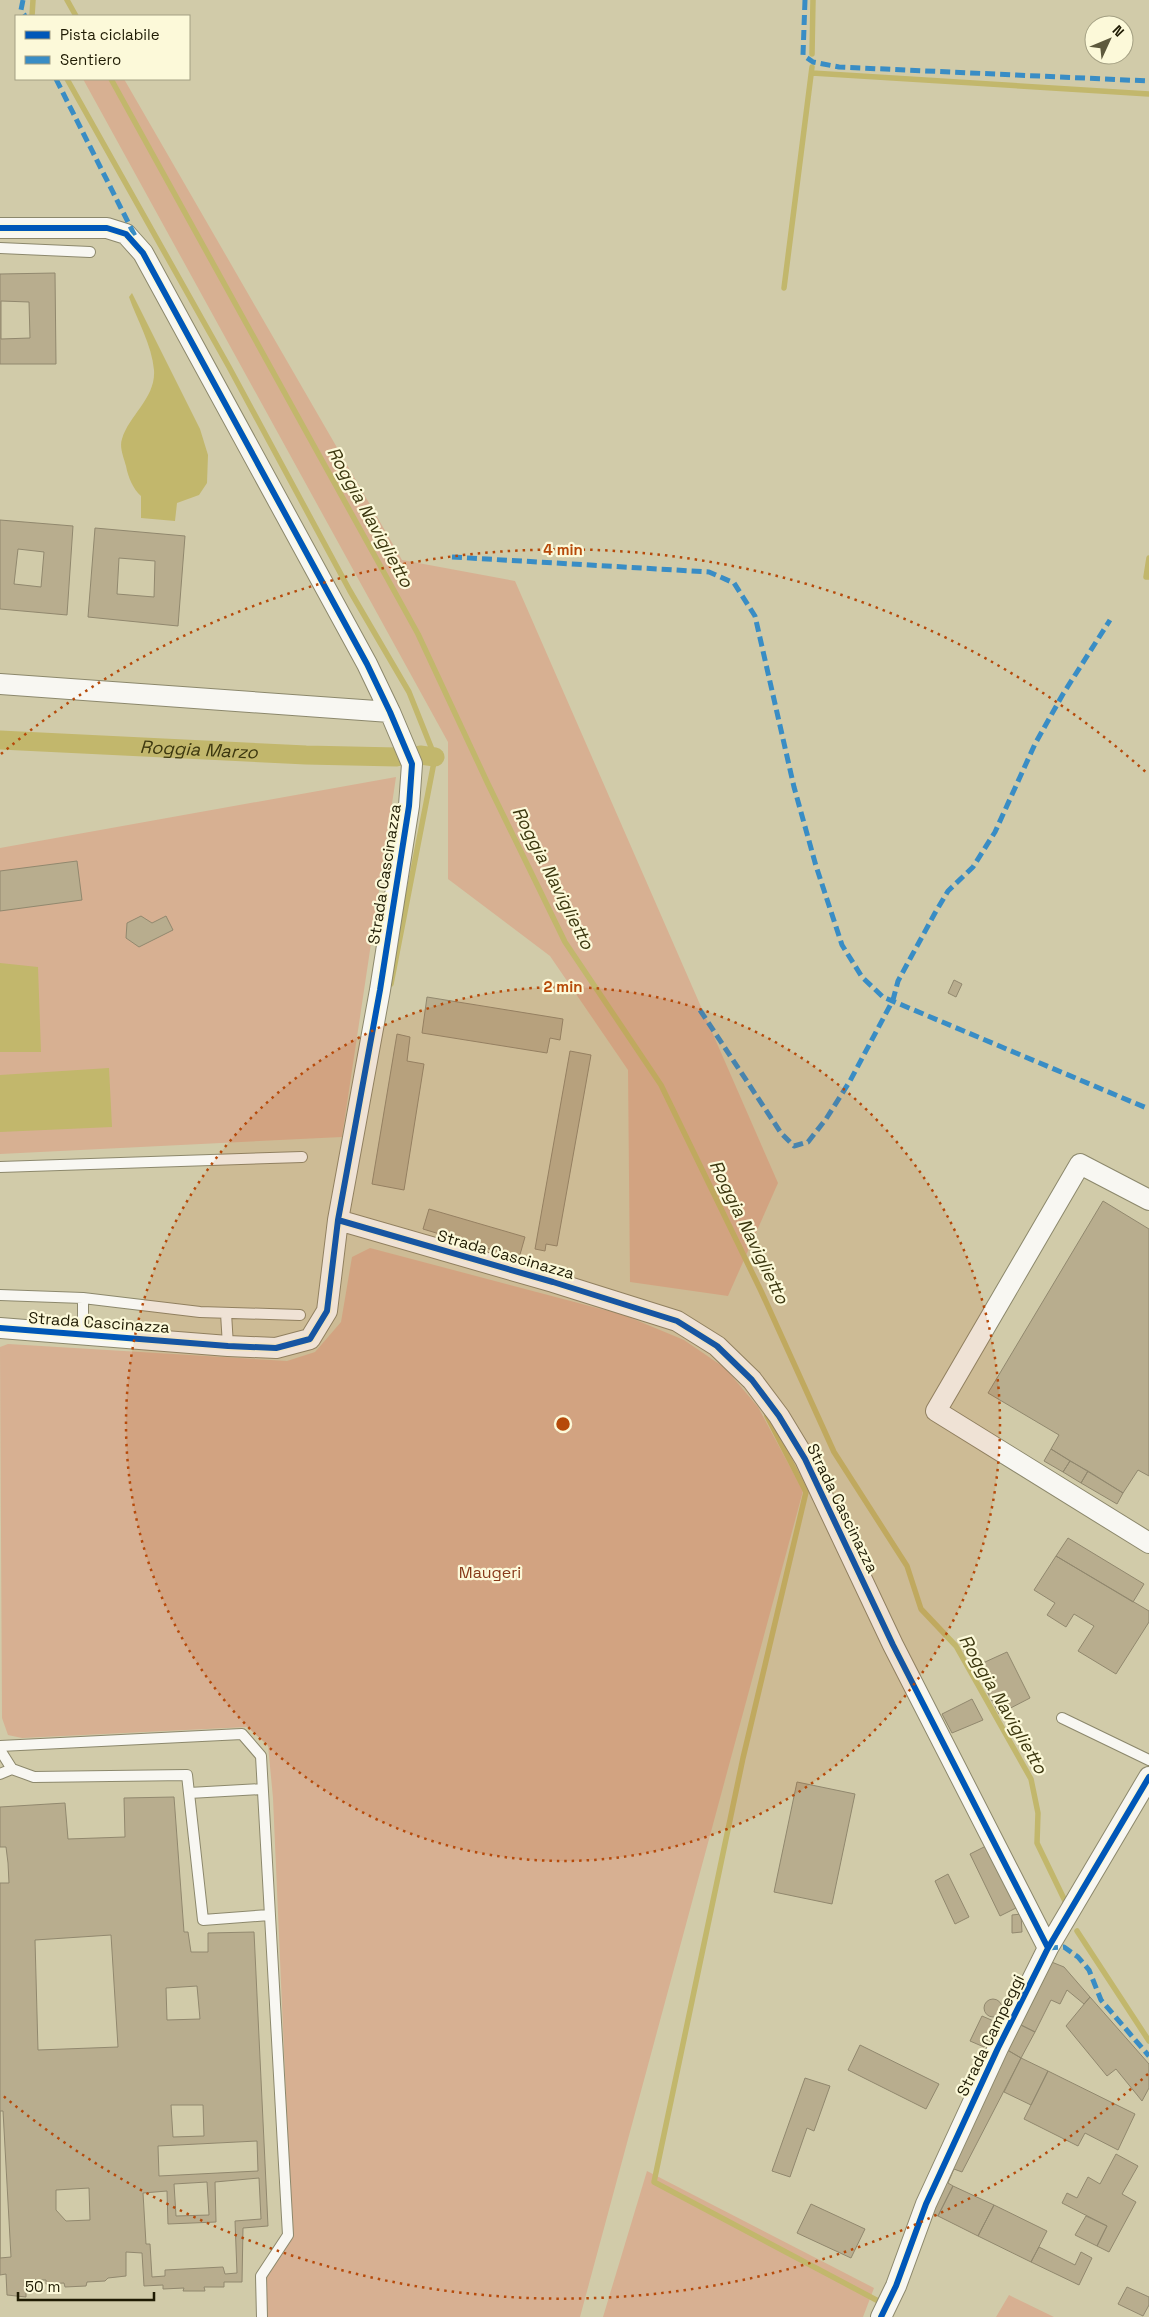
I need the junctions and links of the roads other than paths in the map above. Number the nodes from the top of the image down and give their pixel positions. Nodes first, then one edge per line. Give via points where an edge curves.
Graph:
1 (0, 228) edge
2 (45, 229) junction
3 (0, 248) edge
4 (44, 250) junction
5 (90, 252) dead end
6 (0, 684) edge
7 (390, 712) junction
8 (302, 1157) dead end
9 (0, 1167) edge
10 (1149, 1200) edge
11 (338, 1220) junction
12 (0, 1295) edge
13 (83, 1298) junction
14 (226, 1313) junction
15 (300, 1315) dead end
16 (0, 1328) edge
17 (83, 1335) junction
18 (228, 1346) junction
19 (1149, 1543) edge
20 (1062, 1718) dead end
21 (0, 1746) edge
22 (0, 1750) edge
23 (1149, 1760) edge
24 (12, 1770) junction
25 (0, 1774) edge
26 (1149, 1777) edge
27 (262, 1789) junction
28 (189, 1793) junction
29 (269, 1915) junction
30 (1048, 1948) junction
31 (262, 2317) edge
32 (881, 2317) edge

1 - 2 street, Strada Cascinazza
2 - 4 lane
2 - 7 street, Strada Cascinazza via 107,228 126,234 143,253
3 - 4 lane
4 - 5 lane
6 - 7 street
7 - 11 street, Strada Cascinazza via 412,764 409,806 380,990
8 - 9 lane
10 - 19 street via 1080,1164 936,1411
11 - 18 street, Strada Cascinazza via 327,1311 310,1339 276,1348
11 - 30 street, Strada Cascinazza via 677,1321 717,1346 752,1380 805,1459 893,1645
12 - 13 lane
13 - 14 lane
13 - 17 lane
14 - 15 lane
14 - 18 lane
16 - 17 street, Strada Cascinazza
17 - 18 street, Strada Cascinazza
20 - 23 lane
21 - 27 lane via 242,1734 261,1756
22 - 24 lane
24 - 25 lane
24 - 28 lane via 34,1777 187,1775
26 - 30 street, Strada Campeggi
27 - 28 lane
27 - 29 lane
28 - 29 lane via 203,1920
29 - 31 lane via 288,2235 261,2276
30 - 32 street, Strada Campeggi via 926,2204

